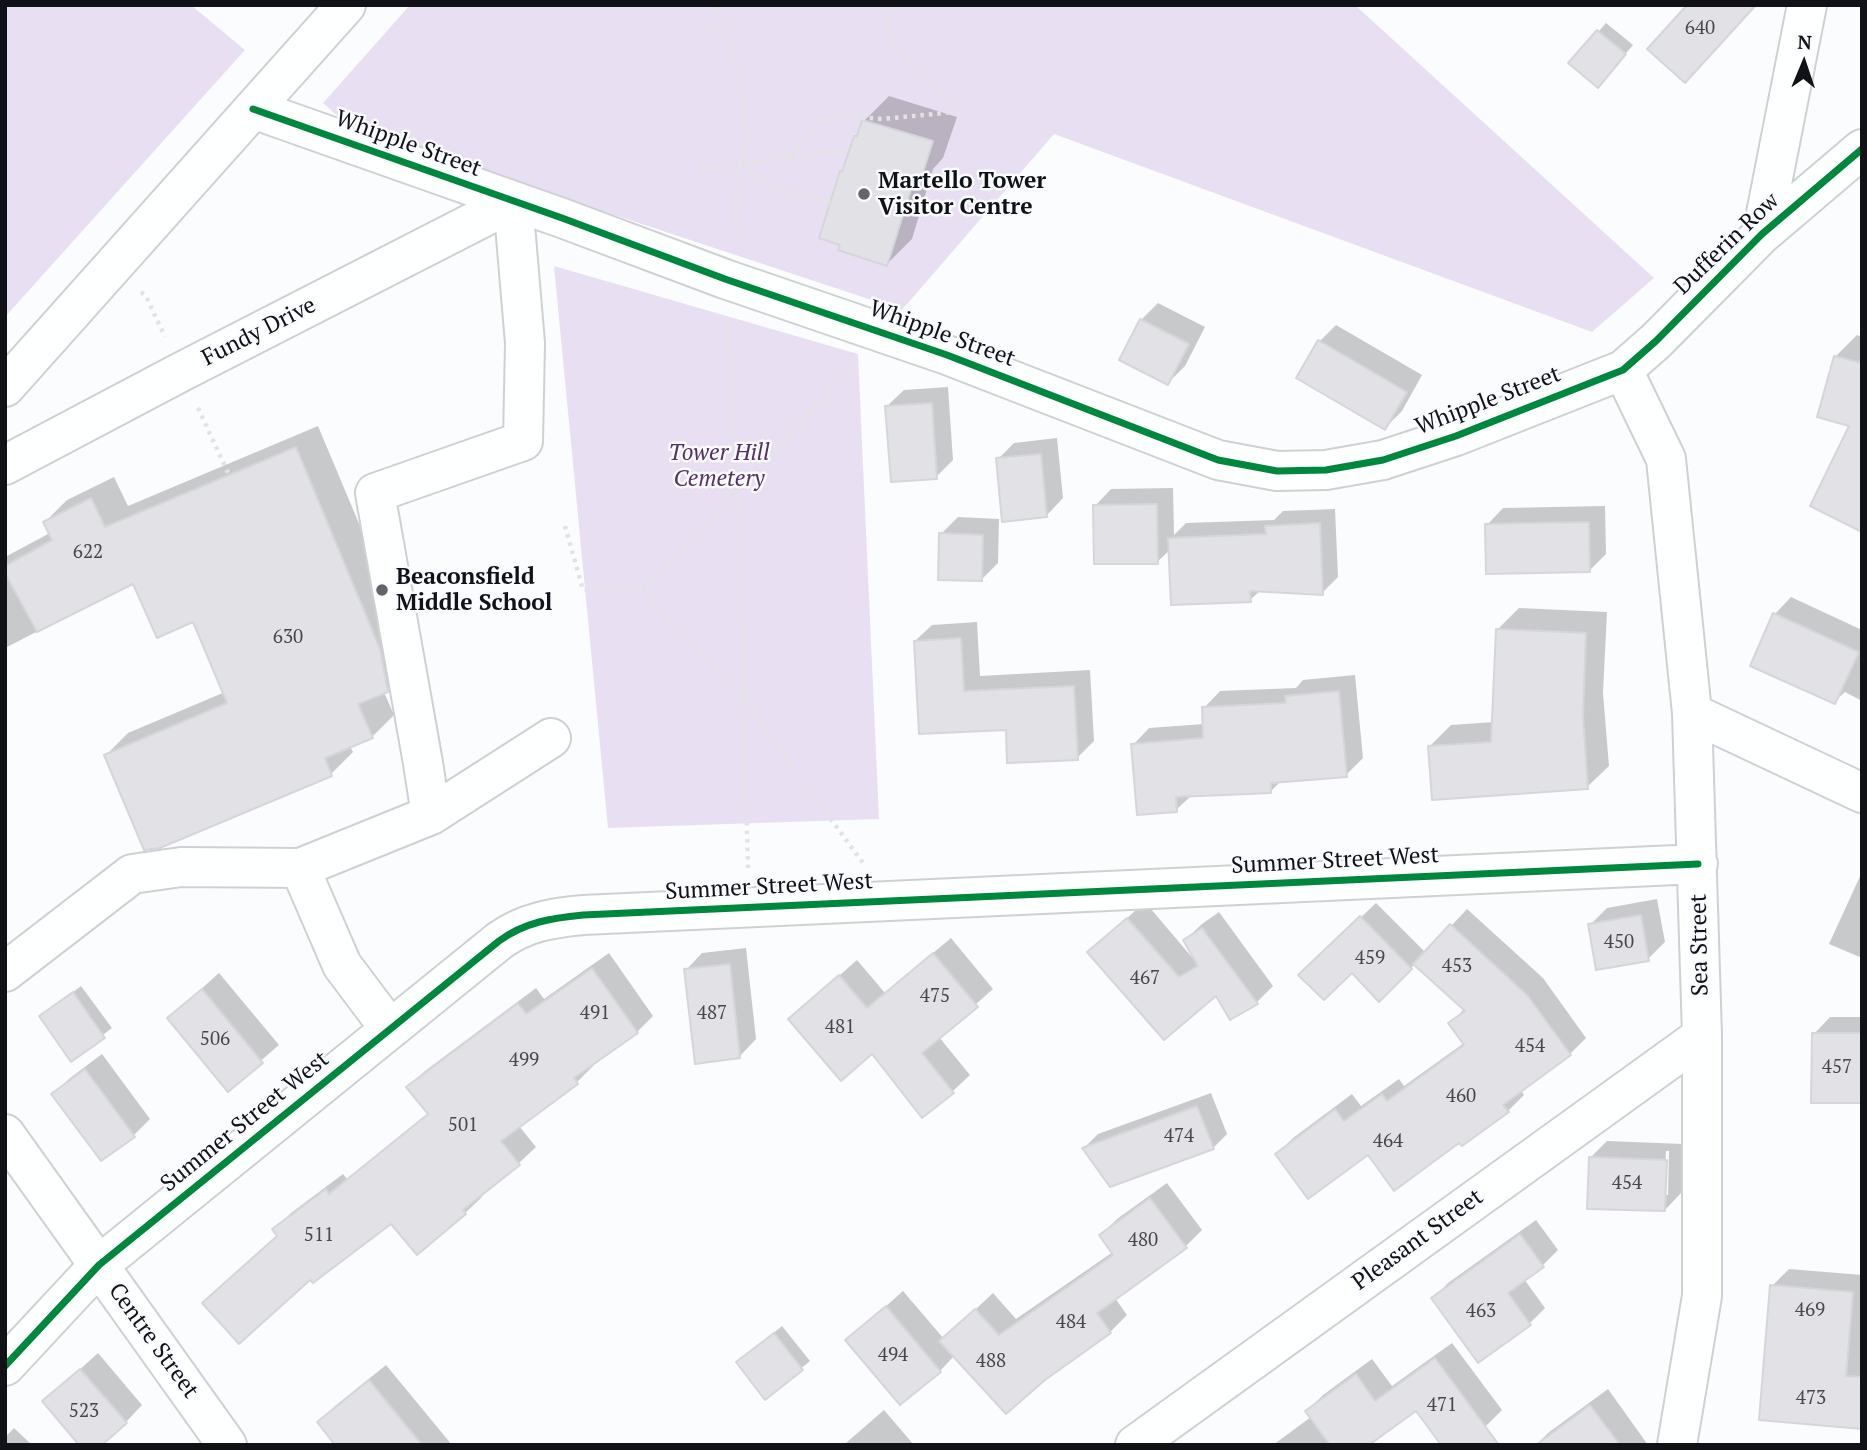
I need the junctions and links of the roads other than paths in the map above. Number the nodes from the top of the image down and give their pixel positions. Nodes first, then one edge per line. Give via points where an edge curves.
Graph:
1 (346, 5) edge
2 (1807, 5) edge
3 (253, 109) junction
4 (1862, 149) edge
5 (513, 202) junction
6 (1762, 234) junction
7 (1623, 370) junction
8 (5, 387) edge
9 (5, 465) edge
10 (1692, 713) junction
11 (551, 738) dead end
12 (1862, 793) edge
13 (431, 815) junction
14 (1698, 864) junction
15 (300, 868) junction
16 (5, 972) edge
17 (390, 1029) junction
18 (1702, 1036) junction
19 (5, 1134) edge
20 (99, 1265) junction
21 (5, 1366) edge
22 (227, 1445) edge
23 (1135, 1445) edge
24 (1677, 1445) edge

1 - 3 street
2 - 6 street
3 - 5 street, Whipple Street
3 - 8 street
4 - 6 street, Dufferin Row
5 - 7 street, Whipple Street via 947,355 1218,460 1277,471 1326,470 1383,460
5 - 9 street, Fundy Drive
5 - 13 street via 525,344 523,441 375,493
6 - 7 street, Dufferin Row
7 - 10 street, Sea Street via 1666,459
10 - 12 street
10 - 14 street, Sea Street
11 - 13 street
13 - 15 street
14 - 17 street, Summer Street West via 544,919 511,932
14 - 18 street, Sea Street
15 - 16 street via 181,867 132,874
15 - 17 street via 342,965
17 - 20 street, Summer Street West
18 - 23 street, Pleasant Street
18 - 24 street, Sea Street via 1702,1296
19 - 20 street, Centre Street
20 - 21 street, Summer Street West
20 - 22 street, Centre Street

